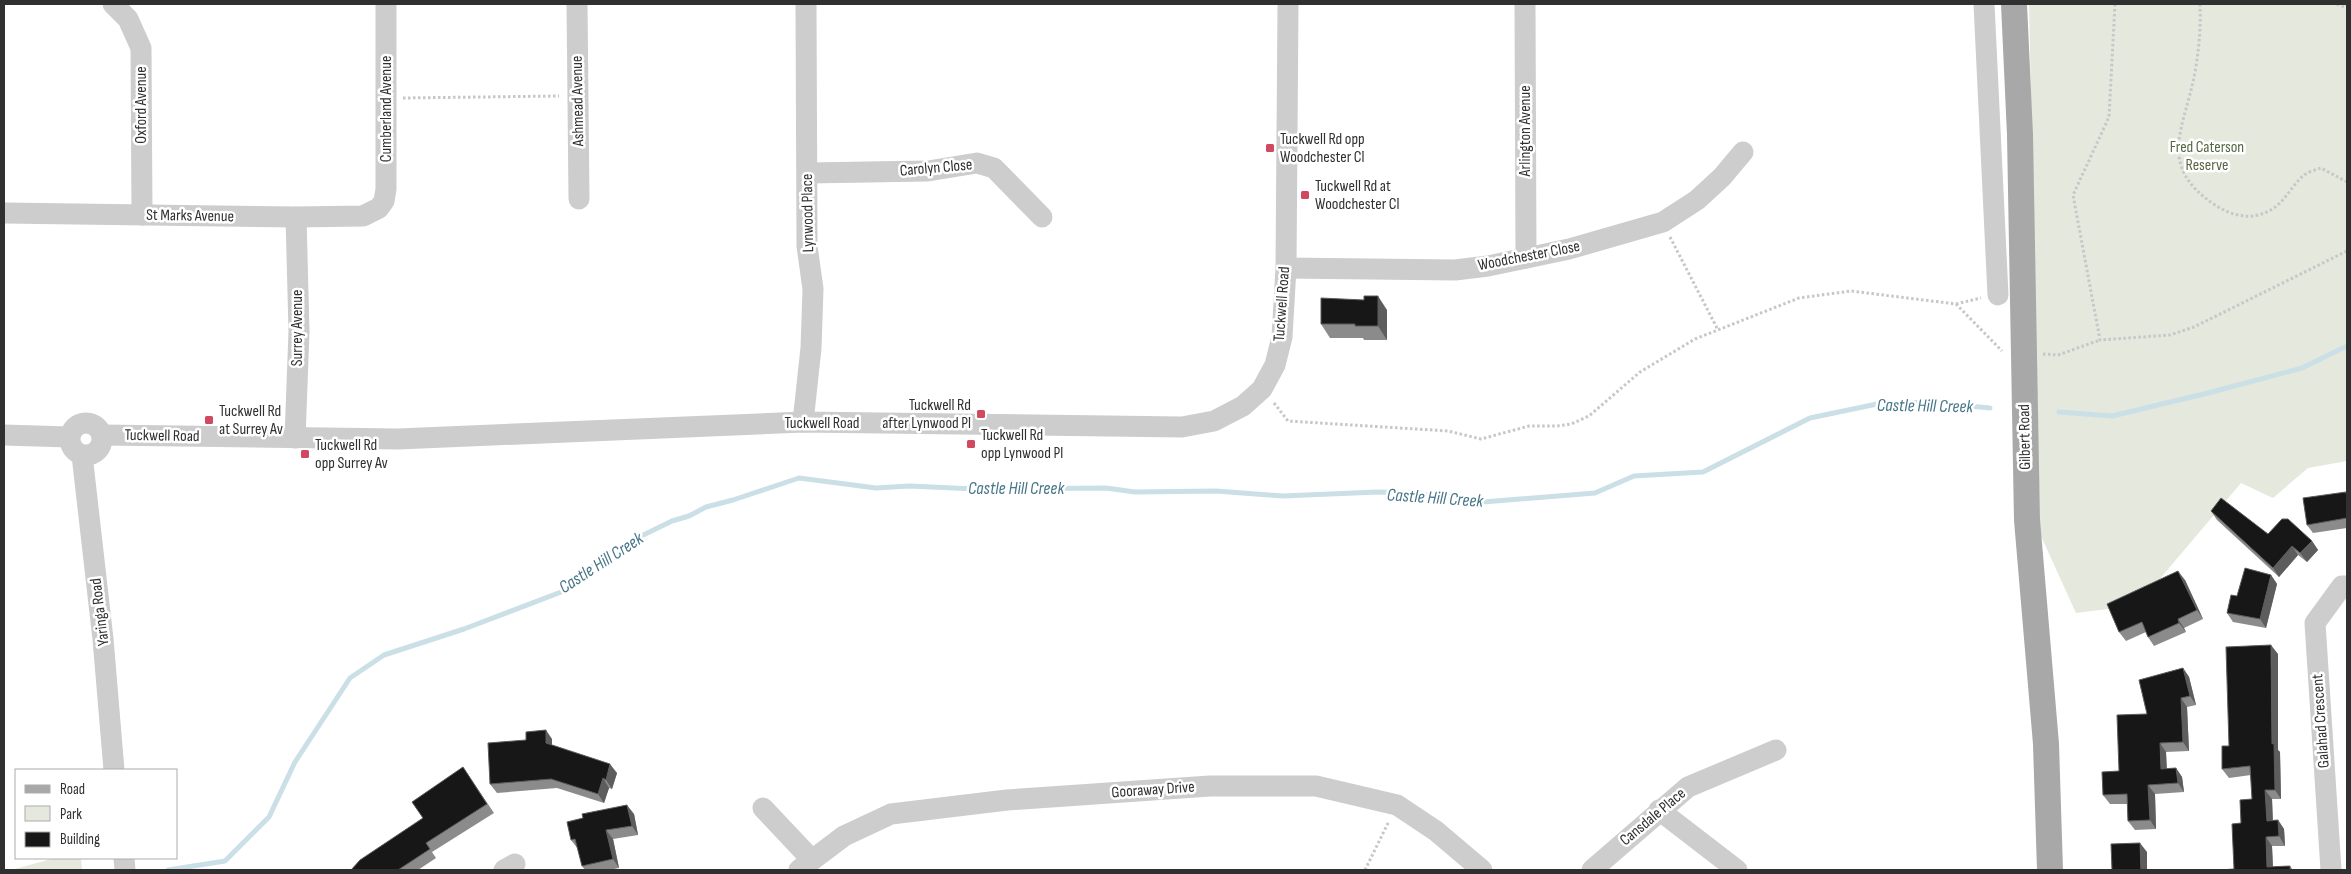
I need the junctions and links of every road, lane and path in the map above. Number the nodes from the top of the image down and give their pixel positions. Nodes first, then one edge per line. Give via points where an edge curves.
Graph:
1 (113, 4) edge
2 (386, 4) edge
3 (577, 4) edge
4 (806, 4) edge
5 (1288, 4) edge
6 (1525, 4) edge
7 (1984, 4) edge
8 (2014, 4) edge
9 (2115, 4) edge
10 (2200, 4) edge
11 (2337, 4) edge
12 (2347, 8) edge
13 (578, 96) junction
14 (387, 98) junction
15 (1743, 152) dead end
16 (808, 173) junction
17 (2347, 182) edge
18 (579, 199) dead end
19 (376, 211) joint
20 (4, 212) edge
21 (142, 215) junction
22 (1042, 217) dead end
23 (296, 218) junction
24 (1662, 222) junction
25 (2347, 251) edge
26 (1526, 258) junction
27 (1286, 268) junction
28 (1998, 295) joint
29 (1956, 304) junction
30 (1718, 330) junction
31 (2100, 340) junction
32 (2007, 352) dead end
33 (2038, 354) dead end
34 (1262, 390) junction
35 (803, 422) junction
36 (4, 435) edge
37 (102, 435) junction
38 (70, 437) junction
39 (295, 438) junction
40 (82, 455) junction
41 (2347, 586) edge
42 (1776, 750) dead end
43 (114, 769) edge
44 (1397, 804) junction
45 (763, 808) dead end
46 (1659, 810) junction
47 (806, 865) edge
48 (1365, 870) edge
49 (1482, 870) edge
50 (1592, 870) edge
51 (1738, 870) edge
52 (2050, 870) edge
53 (2331, 870) edge

1 - 21 street, Oxford Avenue via 128,19 141,48
2 - 14 street, Cumberland Avenue
3 - 13 street, Ashmead Avenue
4 - 16 street, Lynwood Place
5 - 27 street, Tuckwell Road
6 - 26 street, Arlington Avenue
7 - 28 street
8 - 52 main road, Gilbert Road via 2020,135 2027,520 2046,744
9 - 31 path via 2109,117 2073,195
10 - 17 path via 2201,29 2195,74 2181,125 2179,160 2185,178 2202,196 2224,211 2239,216 2258,215 2284,201 2304,175 2321,168
11 - 12 path
13 - 14 path
13 - 18 street, Ashmead Avenue
14 - 19 street, Cumberland Avenue via 386,189 384,201
15 - 24 street, Woodchester Close via 1698,200
16 - 22 street, Carolyn Close via 928,171 977,163 994,168
16 - 35 street, Lynwood Place via 807,246 813,289
19 - 23 street, St Marks Avenue via 362,216
20 - 21 street, St Marks Avenue
21 - 23 street, St Marks Avenue
23 - 39 street, Surrey Avenue via 299,331
24 - 26 street, Woodchester Close via 1620,236
24 - 30 path
25 - 31 path via 2186,330 2170,335
26 - 27 street, Woodchester Close via 1455,270
27 - 34 street, Tuckwell Road via 1282,337 1275,365
28 - 29 path
29 - 30 path via 1851,290 1800,298
29 - 32 path via 2002,351
30 - 34 path via 1640,372 1588,416 1570,424 1529,426 1480,440 1448,431 1288,421
31 - 33 path via 2058,355
34 - 35 street, Tuckwell Road via 1244,406 1214,421 1182,427
35 - 39 street, Tuckwell Road via 398,439
36 - 38 street
37 - 38 street via 96,426 86,422 76,425
37 - 39 street, Tuckwell Road
37 - 40 street via 97,450
38 - 40 street via 73,450
40 - 43 street, Yaringa Road
41 - 53 street, Galahad Crescent via 2342,586 2314,623
42 - 46 street, Cansdale Place via 1688,787
44 - 47 street, Gooraway Drive via 1316,786 1210,786 1007,800 890,814 844,836
44 - 48 path
44 - 49 street, Gooraway Drive
45 - 47 street, Gooraway Drive
46 - 50 street, Cansdale Place
46 - 51 street

